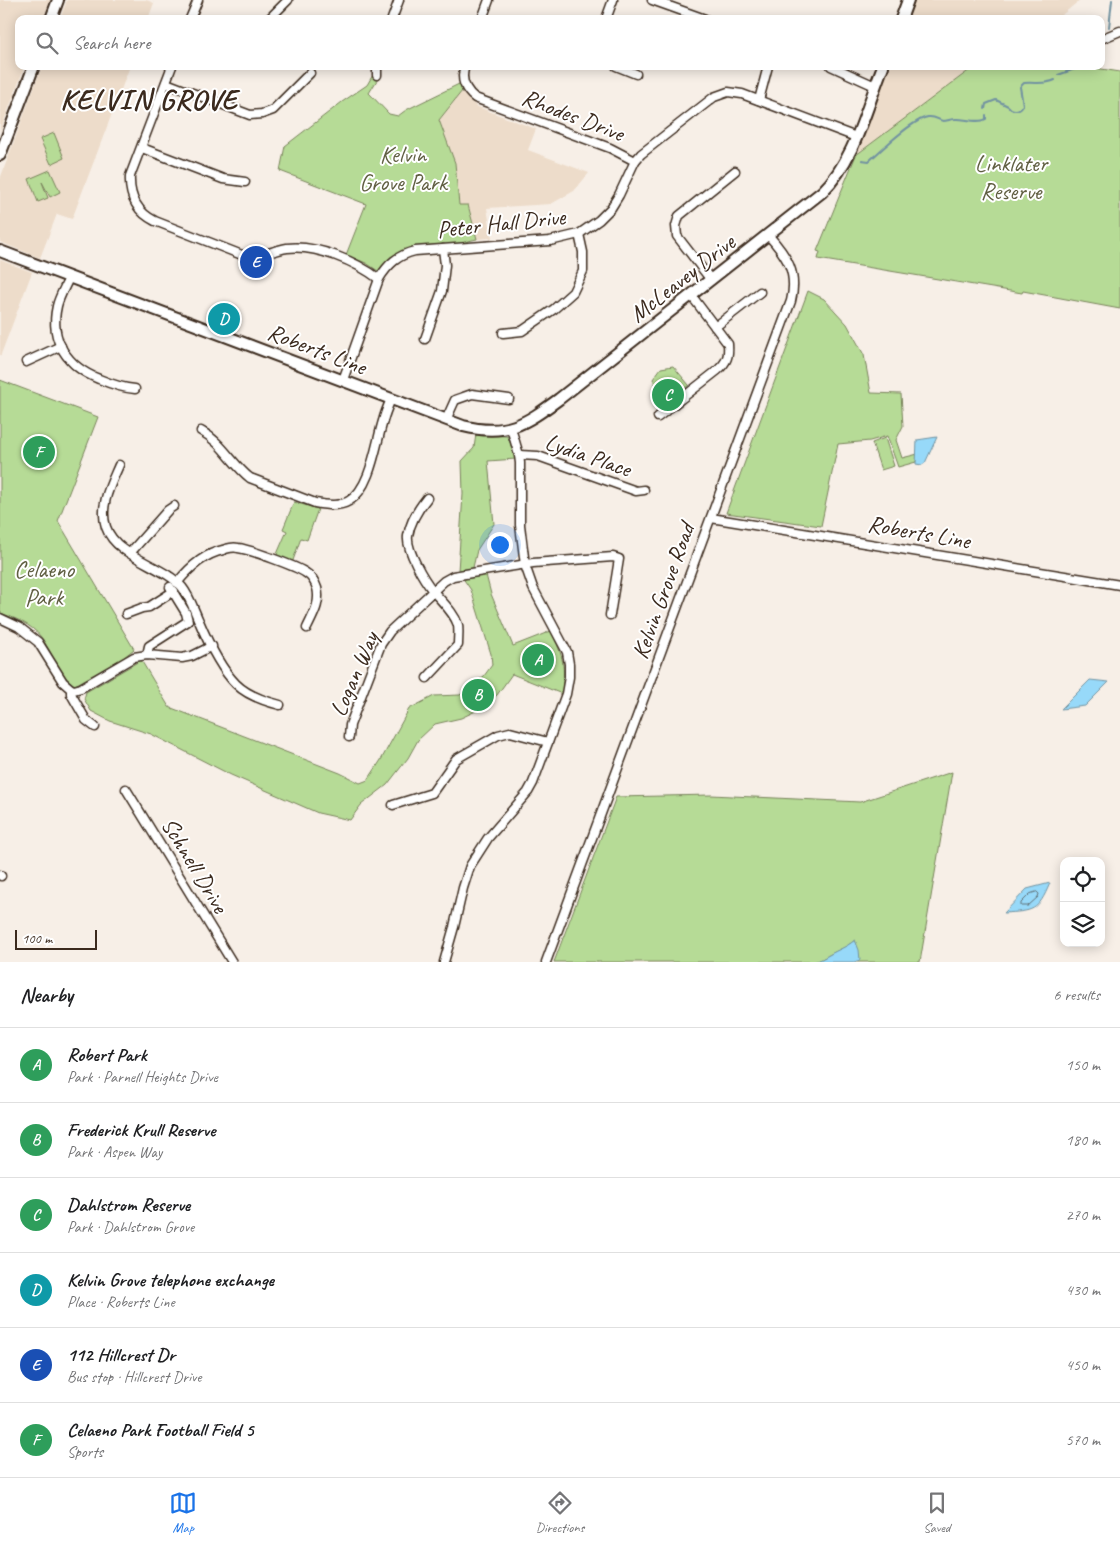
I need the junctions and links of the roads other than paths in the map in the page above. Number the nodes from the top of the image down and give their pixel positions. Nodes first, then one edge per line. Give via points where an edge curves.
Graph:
1 (58, 0) edge
2 (198, 0) edge
3 (288, 0) edge
4 (398, 0) edge
5 (489, 0) edge
6 (613, 0) edge
7 (652, 0) edge
8 (908, 0) edge
9 (52, 15) edge
10 (192, 15) edge
11 (273, 15) edge
12 (393, 15) edge
13 (484, 15) edge
14 (607, 15) edge
15 (694, 15) edge
16 (902, 15) edge
17 (1120, 31) edge
18 (1105, 38) edge
19 (32, 70) edge
20 (171, 70) edge
21 (377, 70) edge
22 (463, 70) edge
23 (626, 70) edge
24 (767, 70) edge
25 (840, 70) edge
26 (881, 70) edge
27 (310, 73) dead end
28 (636, 74) dead end
29 (376, 75) dead end
30 (166, 83) junction
31 (875, 86) junction
32 (759, 100) junction
33 (856, 137) junction
34 (142, 148) junction
35 (0, 156) edge
36 (635, 161) junction
37 (735, 171) dead end
38 (245, 182) dead end
39 (579, 234) junction
40 (769, 236) junction
41 (444, 249) junction
42 (0, 251) edge
43 (69, 278) junction
44 (380, 279) junction
45 (711, 280) junction
46 (760, 292) dead end
47 (690, 295) junction
48 (715, 327) junction
49 (503, 333) dead end
50 (424, 339) dead end
51 (61, 346) junction
52 (26, 362) dead end
53 (342, 380) junction
54 (135, 389) dead end
55 (391, 399) junction
56 (508, 399) dead end
57 (658, 417) dead end
58 (446, 420) junction
59 (511, 428) junction
60 (201, 431) dead end
61 (519, 455) junction
62 (119, 465) dead end
63 (644, 490) dead end
64 (427, 498) dead end
65 (174, 506) dead end
66 (711, 518) junction
67 (130, 553) junction
68 (526, 565) junction
69 (1120, 585) edge
70 (174, 587) junction
71 (433, 591) junction
72 (126, 614) dead end
73 (610, 615) dead end
74 (0, 618) edge
75 (307, 628) dead end
76 (212, 646) junction
77 (147, 655) junction
78 (427, 678) dead end
79 (71, 689) junction
80 (280, 705) dead end
81 (95, 728) dead end
82 (349, 737) dead end
83 (548, 742) junction
84 (126, 788) dead end
85 (393, 805) dead end
86 (232, 962) edge
87 (444, 962) edge
88 (546, 962) edge

1 - 9 main road
2 - 10 street
3 - 11 street
4 - 12 street
5 - 13 street
6 - 14 street
7 - 15 street
8 - 16 main road
17 - 18 street
19 - 35 main road
20 - 30 street
21 - 29 street
22 - 36 street, Rhodes Drive via 464,85 475,98 610,148
23 - 28 street
24 - 32 street
25 - 31 street
26 - 31 main road
27 - 30 street via 273,110 250,115
30 - 34 street
31 - 33 main road
32 - 33 street, Peter Hall Drive
32 - 36 street, Peter Hall Drive via 735,92 714,97 652,144
33 - 40 main road, McLeavey Drive via 844,167 831,184
34 - 38 street via 223,179
34 - 44 street via 130,176 130,185 138,208 149,218 249,256 264,256 286,248 313,250 359,265
36 - 39 street, Peter Hall Drive via 611,208
37 - 45 street via 683,211 676,221 677,236
39 - 41 street, Peter Hall Drive via 550,242
39 - 49 street via 583,271 573,292 522,331
40 - 45 main road, McLeavey Drive
40 - 66 street, Kelvin Grove Road via 786,258 794,288
41 - 44 street, Peter Hall Drive via 407,253 393,262
41 - 50 street via 442,291
42 - 43 main road, Roberts Line
43 - 51 street via 57,307 56,324
43 - 53 main road, Roberts Line
44 - 53 street, Peter Hall Drive
45 - 47 main road, McLeavey Drive
46 - 48 street
47 - 48 street
47 - 59 main road, McLeavey Drive via 559,399
48 - 57 street via 728,344 725,364
51 - 52 street
51 - 54 street via 72,364 84,373 123,388
53 - 55 main road, Roberts Line
55 - 58 main road, Roberts Line
55 - 60 street via 363,486 350,501 339,505 315,503 250,478 215,440
56 - 58 street via 472,394 455,400
58 - 59 main road, Roberts Line via 477,430
59 - 61 street
61 - 63 street, Lydia Place via 538,456 636,491
61 - 68 street via 520,525
62 - 67 street via 106,495 104,517 106,529 113,539
64 - 71 street via 418,508 408,536 413,557
65 - 67 street
66 - 69 street, Roberts Line
66 - 88 street, Kelvin Grove Road
67 - 70 street
68 - 71 street, Logan Way via 453,576
68 - 73 street, Logan Way via 619,559
68 - 83 street via 533,588 567,652 569,664 566,694
70 - 72 street via 149,607
70 - 75 street via 185,573 210,554 237,548 288,565 306,573 314,581 318,602
70 - 76 street via 184,591
70 - 77 street via 188,621 149,646
71 - 78 street via 454,617 458,627 458,645
71 - 82 street, Logan Way via 390,631 381,644 350,725
74 - 79 street via 33,637
76 - 77 street via 182,658
76 - 80 street via 236,684 252,696
77 - 79 street via 126,660 81,688
79 - 81 street via 86,720
83 - 85 street via 510,732 498,735 456,759 432,793
83 - 87 street via 528,792 470,866
84 - 86 street, Schnell Drive

